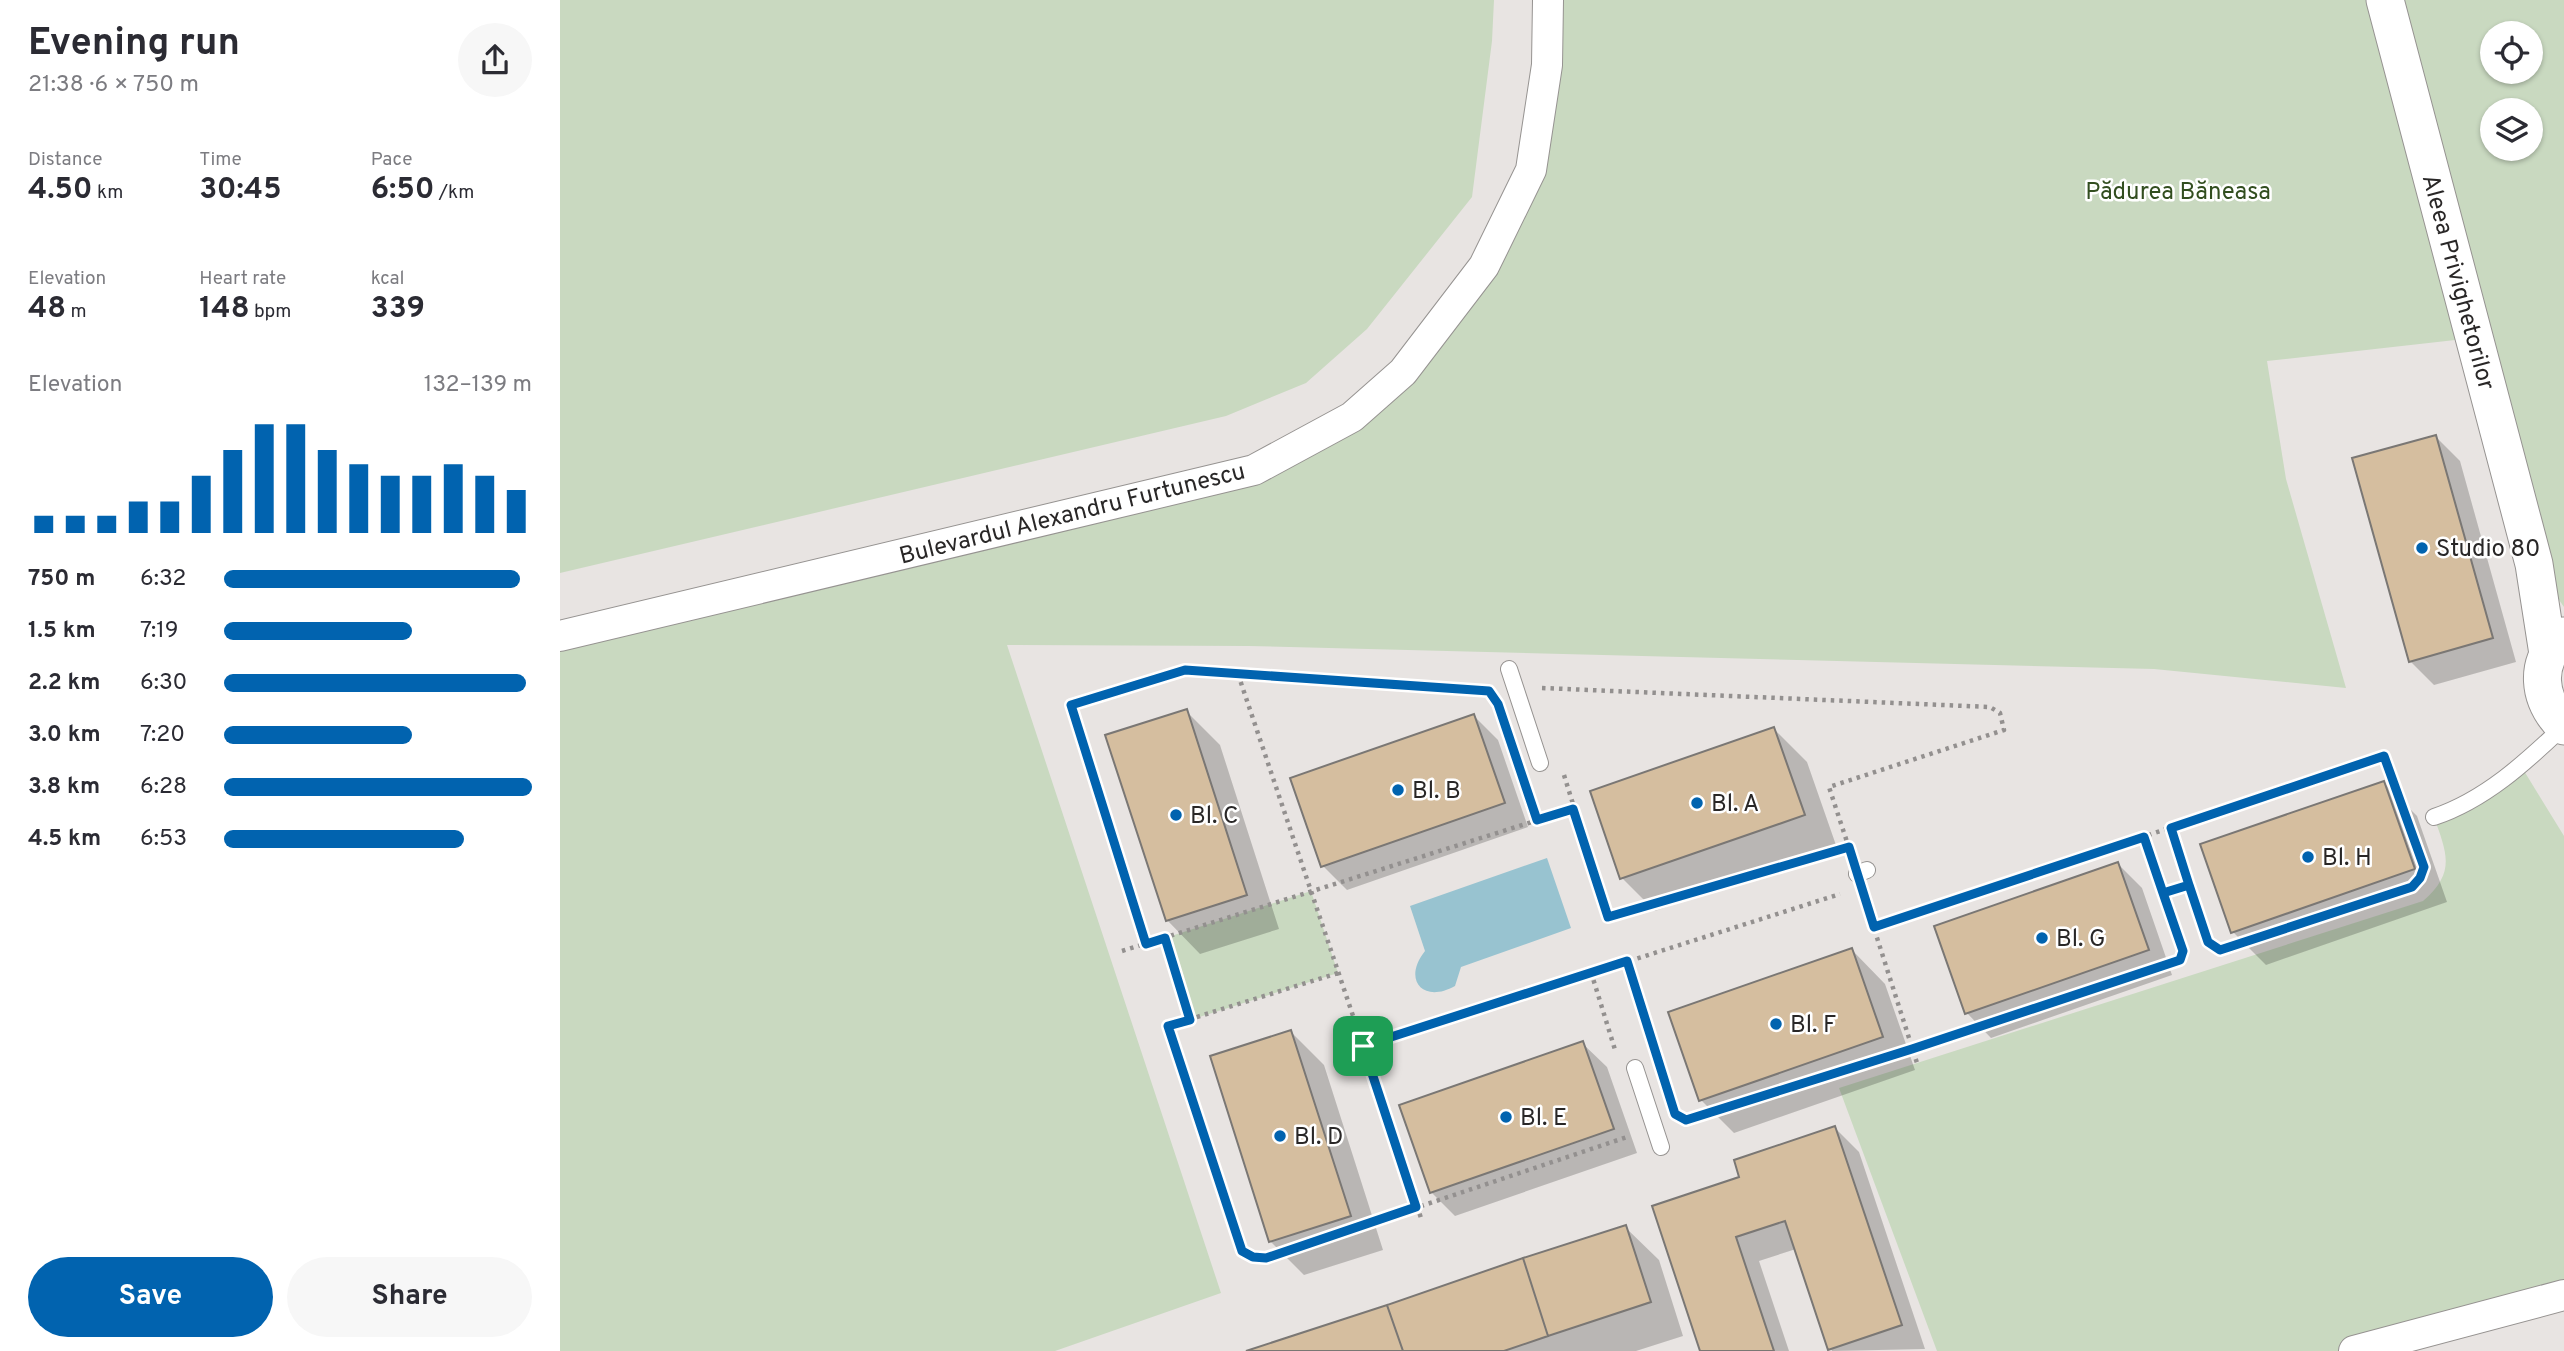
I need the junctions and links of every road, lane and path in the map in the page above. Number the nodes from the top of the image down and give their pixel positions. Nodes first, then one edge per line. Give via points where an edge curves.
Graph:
1 (1548, 0) edge
2 (2385, 0) edge
3 (2534, 564) junction
4 (2564, 607) edge
5 (560, 636) edge
6 (2556, 645) edge
7 (1509, 669) dead end
8 (1238, 674) junction
9 (1493, 698) dead end
10 (1541, 701) dead end
11 (2564, 726) edge
12 (1540, 763) dead end
13 (1562, 763) dead end
14 (1523, 777) dead end
15 (1573, 809) junction
16 (2434, 817) dead end
17 (1537, 820) junction
18 (2171, 828) junction
19 (2144, 837) junction
20 (1849, 847) junction
21 (1862, 877) junction
22 (2189, 885) junction
23 (1311, 891) junction
24 (2163, 893) junction
25 (1874, 927) junction
26 (1165, 938) junction
27 (1146, 944) junction
28 (1122, 951) dead end
29 (1627, 961) junction
30 (1591, 972) junction
31 (1338, 973) junction
32 (1190, 1020) junction
33 (1363, 1046) junction
34 (1912, 1049) junction
35 (1618, 1060) dead end
36 (1658, 1061) dead end
37 (1917, 1062) dead end
38 (1635, 1068) dead end
39 (1675, 1114) dead end
40 (1638, 1133) dead end
41 (1661, 1147) dead end
42 (1416, 1207) junction
43 (1422, 1221) dead end
44 (2564, 1295) edge
45 (2354, 1351) edge

1 - 5 street, Bulevardul Alexandru Furtunescu via 1547,65 1531,170 1484,267 1403,372 1352,417 1254,470
2 - 3 street, Aleea Privighetorilor
3 - 4 street, Aleea Privighetorilor
3 - 6 street, Aleea Privighetorilor
6 - 11 street, Aleea Privighetorilor via 2542,673 2542,693 2550,712
7 - 12 lane
8 - 9 path via 1489,691
8 - 23 path
8 - 27 path via 1185,670 1071,705
10 - 20 path via 1537,688 1990,707 2000,713 2004,730 1829,787
11 - 16 lane via 2521,766 2461,808
13 - 15 path
14 - 17 path
15 - 17 path
15 - 20 path via 1608,917
17 - 23 path
18 - 19 path
18 - 22 path
18 - 22 path via 2384,756 2424,867 2412,887 2220,950 2208,942
19 - 24 path
19 - 25 path
20 - 21 path
21 - 25 path
21 - 29 path
22 - 24 path
23 - 26 path
23 - 31 path
24 - 34 path via 2183,951 2180,960
25 - 34 path
26 - 27 path
26 - 32 path
27 - 28 path
29 - 30 path
29 - 36 path
30 - 33 path
30 - 35 path
31 - 32 path
31 - 33 path
32 - 42 path via 1168,1026 1242,1251 1266,1258
33 - 42 path
34 - 37 path
34 - 39 path via 1686,1120
38 - 41 lane
40 - 42 path
42 - 43 path
44 - 45 street

